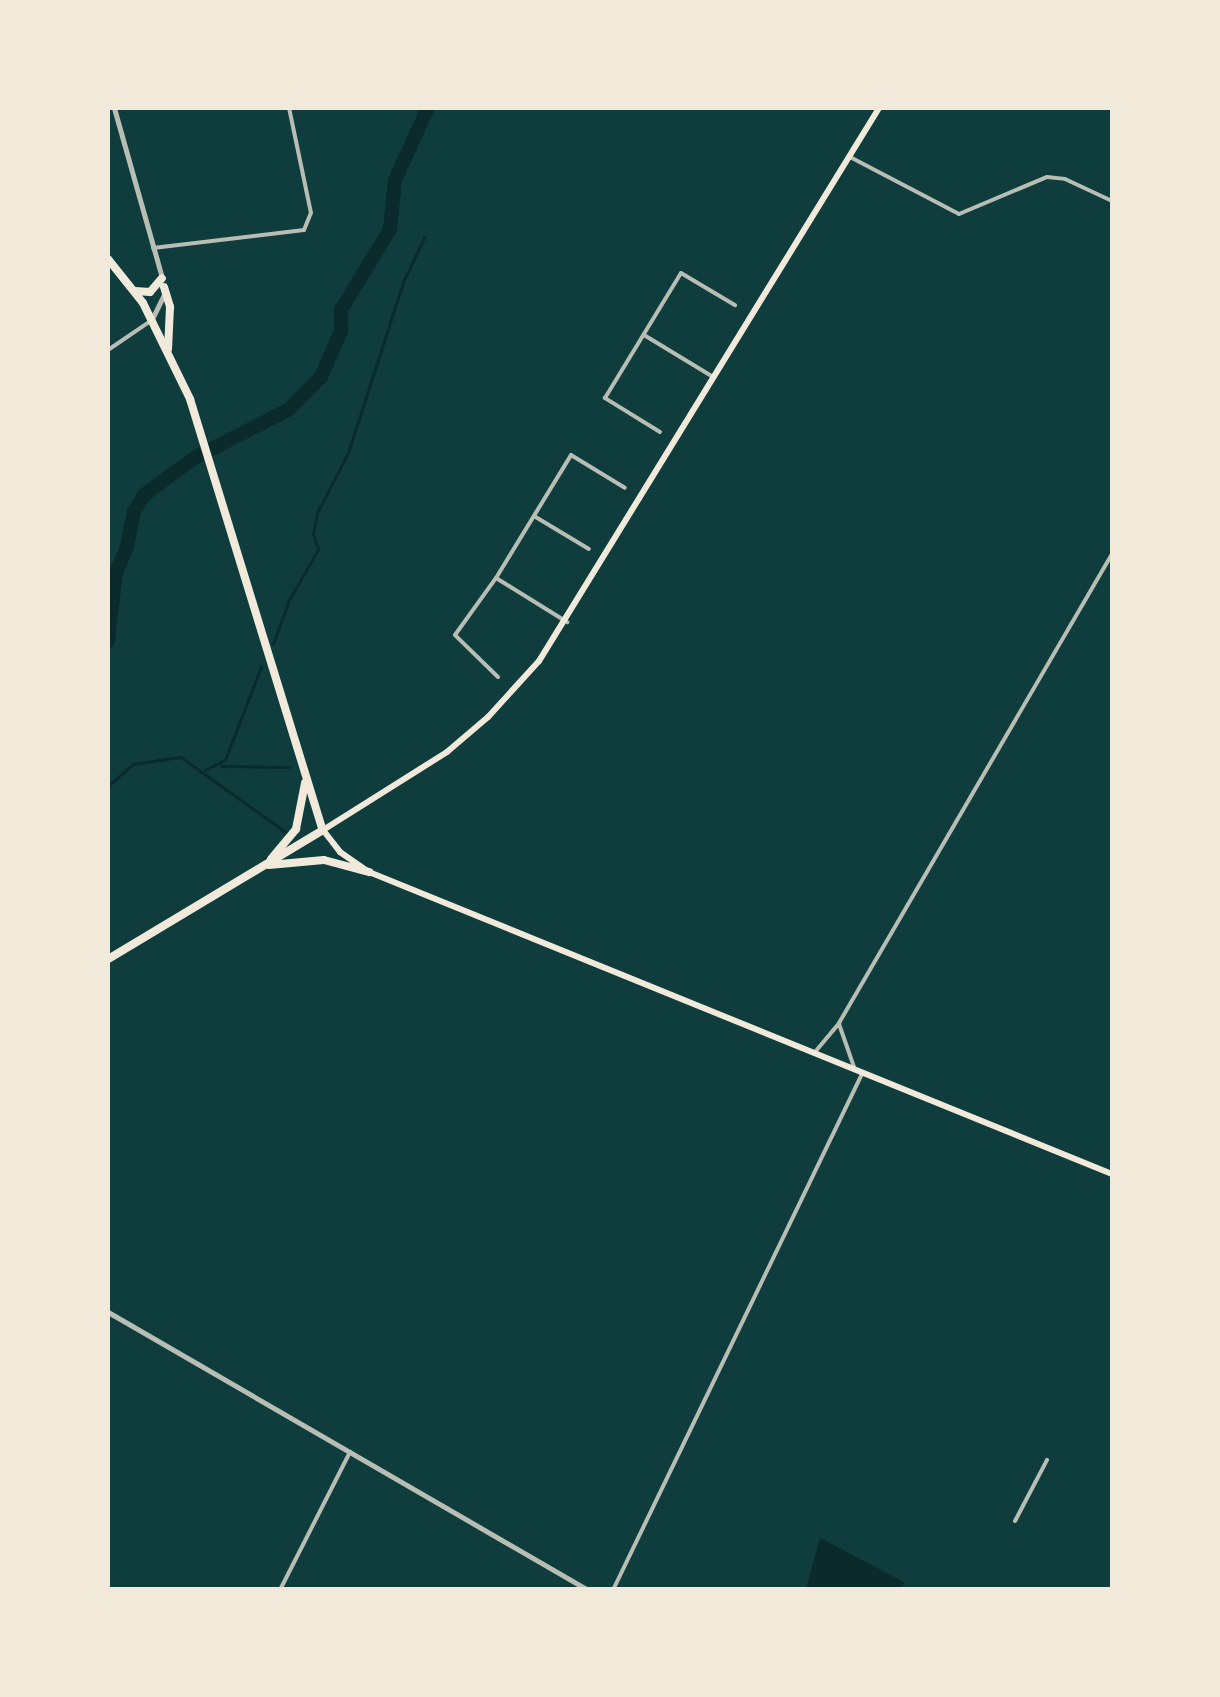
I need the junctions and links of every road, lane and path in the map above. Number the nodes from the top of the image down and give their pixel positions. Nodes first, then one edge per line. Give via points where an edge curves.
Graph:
1 (114, 108) edge
2 (289, 108) edge
3 (866, 108) edge
4 (877, 110) edge
5 (850, 157) junction
6 (1112, 202) edge
7 (153, 248) junction
8 (108, 259) edge
9 (163, 282) junction
10 (135, 291) junction
11 (735, 305) dead end
12 (152, 320) junction
13 (644, 335) junction
14 (168, 349) junction
15 (108, 350) edge
16 (715, 379) junction
17 (660, 432) dead end
18 (625, 488) dead end
19 (534, 516) junction
20 (588, 549) dead end
21 (1112, 554) edge
22 (496, 578) junction
23 (567, 622) junction
24 (498, 677) dead end
25 (306, 778) junction
26 (323, 830) junction
27 (265, 866) junction
28 (369, 872) junction
29 (108, 959) edge
30 (838, 1023) junction
31 (813, 1054) junction
32 (859, 1072) junction
33 (1112, 1174) edge
34 (108, 1312) edge
35 (350, 1452) junction
36 (1047, 1460) dead end
37 (1015, 1521) dead end
38 (280, 1590) edge
39 (588, 1590) edge
40 (613, 1590) edge

1 - 7 street
2 - 7 street via 310,212 300,232
3 - 4 street
4 - 5 main road
5 - 6 street via 959,214 1047,177
5 - 16 main road
7 - 9 street
8 - 10 main road
9 - 10 main road via 150,292
9 - 12 street via 164,299
9 - 14 main road via 170,307
10 - 12 main road
11 - 13 street via 681,273
12 - 14 main road
12 - 15 street
13 - 16 street
13 - 17 street via 606,398
14 - 25 main road via 202,437
16 - 23 main road
18 - 19 street via 571,456
19 - 20 street
19 - 22 street
21 - 30 street
22 - 23 street
22 - 24 street via 455,635
23 - 26 main road via 514,691 471,733
25 - 26 main road
25 - 27 main road via 296,829
26 - 27 main road
26 - 28 main road
27 - 28 main road via 324,860
27 - 29 main road
28 - 31 main road
30 - 31 street
30 - 32 street
31 - 32 main road
32 - 33 main road
32 - 40 street
34 - 35 street
35 - 38 street
35 - 39 street
36 - 37 street

